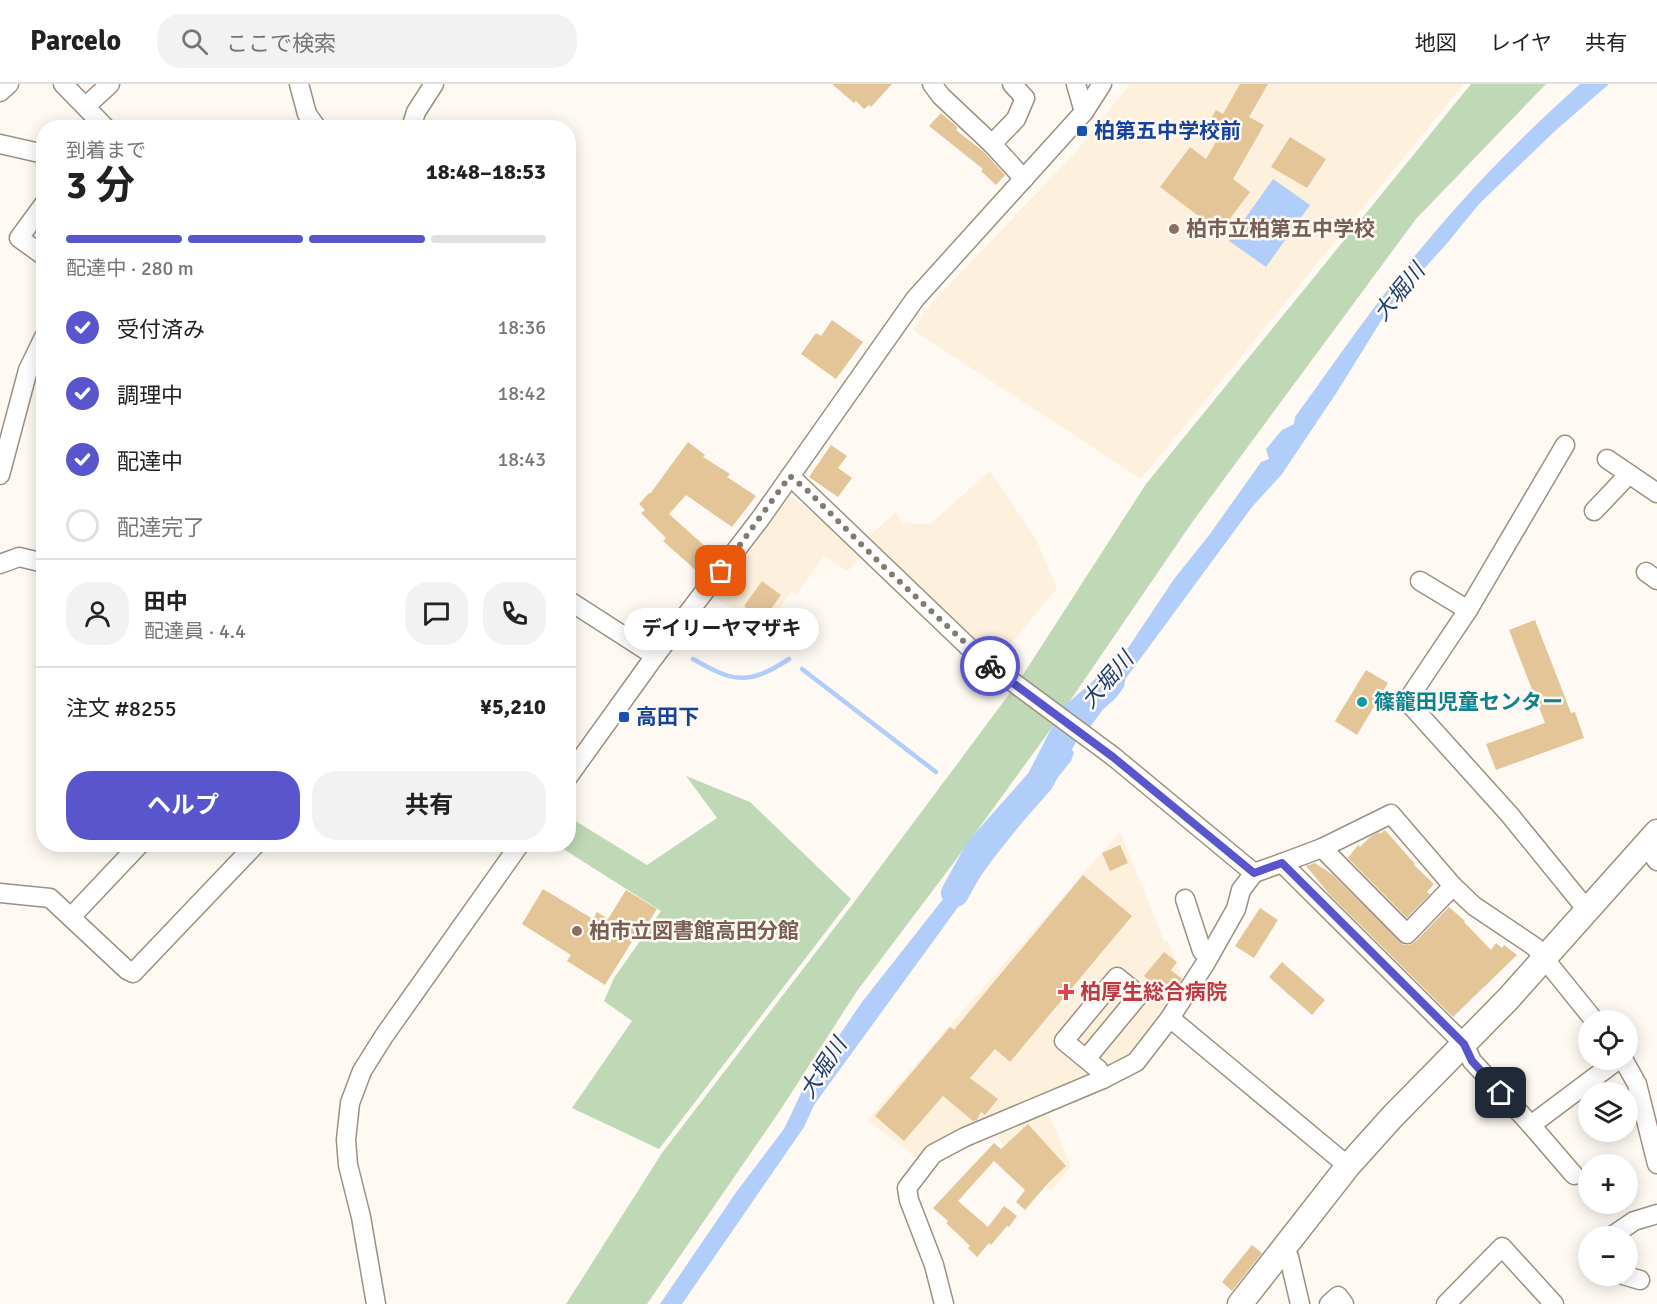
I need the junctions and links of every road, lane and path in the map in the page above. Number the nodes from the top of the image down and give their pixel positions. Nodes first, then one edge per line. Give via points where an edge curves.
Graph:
1 (9, 84) edge
2 (63, 84) edge
3 (110, 84) edge
4 (299, 84) edge
5 (434, 84) edge
6 (932, 84) edge
7 (1012, 84) edge
8 (1076, 84) edge
9 (1102, 84) edge
10 (0, 92) edge
11 (86, 106) junction
12 (1084, 112) junction
13 (99, 120) edge
14 (311, 120) edge
15 (414, 120) edge
16 (0, 144) edge
17 (992, 144) junction
18 (36, 152) edge
19 (1024, 179) junction
20 (36, 215) edge
21 (36, 250) edge
22 (36, 354) edge
23 (1565, 445) dead end
24 (1607, 459) dead end
25 (1, 470) edge
26 (1629, 474) junction
27 (790, 476) junction
28 (1657, 493) edge
29 (1594, 511) dead end
30 (36, 561) edge
31 (0, 564) edge
32 (1420, 581) dead end
33 (576, 605) edge
34 (1468, 610) junction
35 (656, 656) junction
36 (576, 766) edge
37 (1653, 846) edge
38 (1322, 849) junction
39 (132, 852) edge
40 (248, 852) edge
41 (514, 852) edge
42 (1282, 863) junction
43 (1254, 873) junction
44 (1454, 886) junction
45 (0, 894) edge
46 (1185, 899) dead end
47 (1588, 911) junction
48 (70, 917) junction
49 (1210, 956) junction
50 (1544, 958) junction
51 (1586, 1010) edge
52 (1170, 1018) junction
53 (1464, 1044) junction
54 (1086, 1059) dead end
55 (1606, 1070) edge
56 (1628, 1070) edge
57 (1103, 1079) junction
58 (1531, 1125) junction
59 (1657, 1164) edge
60 (1348, 1166) junction
61 (1574, 1175) dead end
62 (1657, 1214) edge
63 (1627, 1226) edge
64 (1282, 1251) junction
65 (1545, 1300) edge
66 (376, 1304) edge
67 (944, 1304) edge
68 (1240, 1304) edge
69 (1300, 1304) edge
70 (1329, 1304) edge
71 (1344, 1304) edge
72 (1446, 1304) edge

1 - 10 street
2 - 11 street
3 - 11 street
4 - 14 street
5 - 15 street
6 - 17 street
7 - 17 street via 1025,98 1016,119
8 - 12 street
9 - 12 street
11 - 13 street
12 - 19 street
16 - 18 street
17 - 19 street
19 - 27 street via 915,299
20 - 21 street via 20,238
22 - 25 street
23 - 34 street
24 - 26 street
26 - 28 street
26 - 29 street
27 - 35 street
27 - 43 street via 979,657 1113,757
30 - 31 street via 19,557
32 - 34 street
33 - 35 street
34 - 47 street via 1407,701 1509,814
35 - 36 street
37 - 47 street
38 - 42 street
38 - 44 street via 1391,814
38 - 44 street via 1407,934
39 - 48 street
40 - 48 street via 133,974
41 - 66 street via 384,1036 362,1071 350,1103 348,1165
42 - 43 street
42 - 53 street
43 - 49 street via 1240,890 1236,909
44 - 50 street via 1474,906 1535,947
45 - 48 street via 50,898
46 - 49 street via 1202,951
47 - 50 street
49 - 52 street
50 - 51 street
50 - 53 street
52 - 57 street via 1136,1062
52 - 60 street
53 - 58 street via 1472,1061
53 - 60 street
54 - 57 street
55 - 58 street
56 - 59 street via 1637,1084
57 - 67 street via 933,1154 907,1188
58 - 61 street
60 - 64 street
62 - 63 street
64 - 68 street
64 - 69 street via 1289,1257
65 - 72 street via 1502,1247
70 - 71 street via 1338,1296

